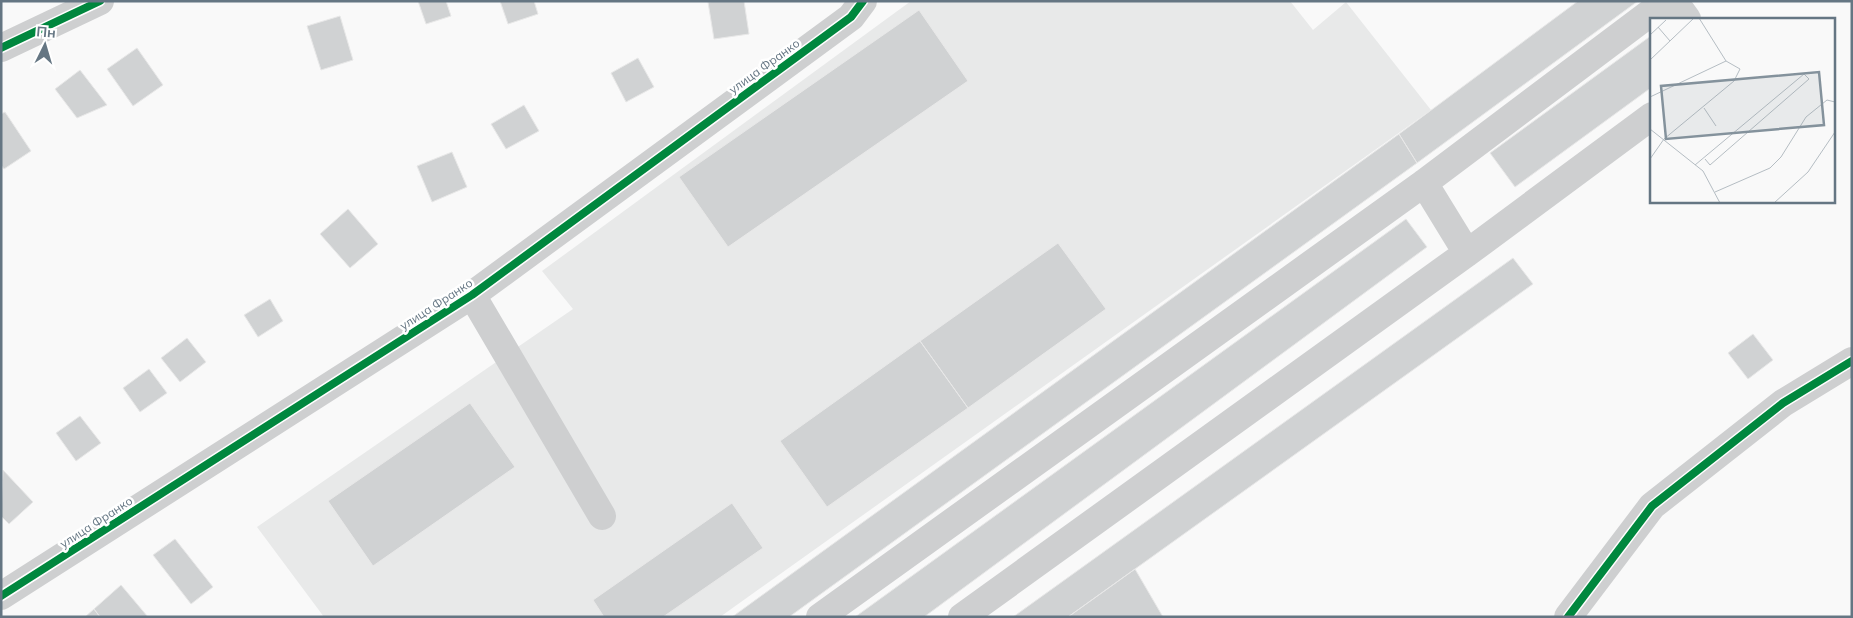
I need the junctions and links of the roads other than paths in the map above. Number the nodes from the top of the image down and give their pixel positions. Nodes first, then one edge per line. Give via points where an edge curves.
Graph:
1 (100, 1) edge
2 (863, 1) edge
3 (1666, 1) edge
4 (1674, 1) edge
5 (1687, 18) edge
6 (1, 48) edge
7 (1650, 117) edge
8 (1424, 183) junction
9 (1467, 253) junction
10 (472, 295) junction
11 (1852, 361) edge
12 (602, 516) dead end
13 (1, 596) edge
14 (820, 617) edge
15 (962, 617) edge
16 (1568, 617) edge

1 - 6 street
2 - 10 street, улица Франко via 851,17
3 - 8 street
4 - 5 street
7 - 9 street
8 - 9 street
8 - 14 street
9 - 15 street
10 - 12 street
10 - 13 street, улица Франко
11 - 16 street via 1783,403 1652,506

